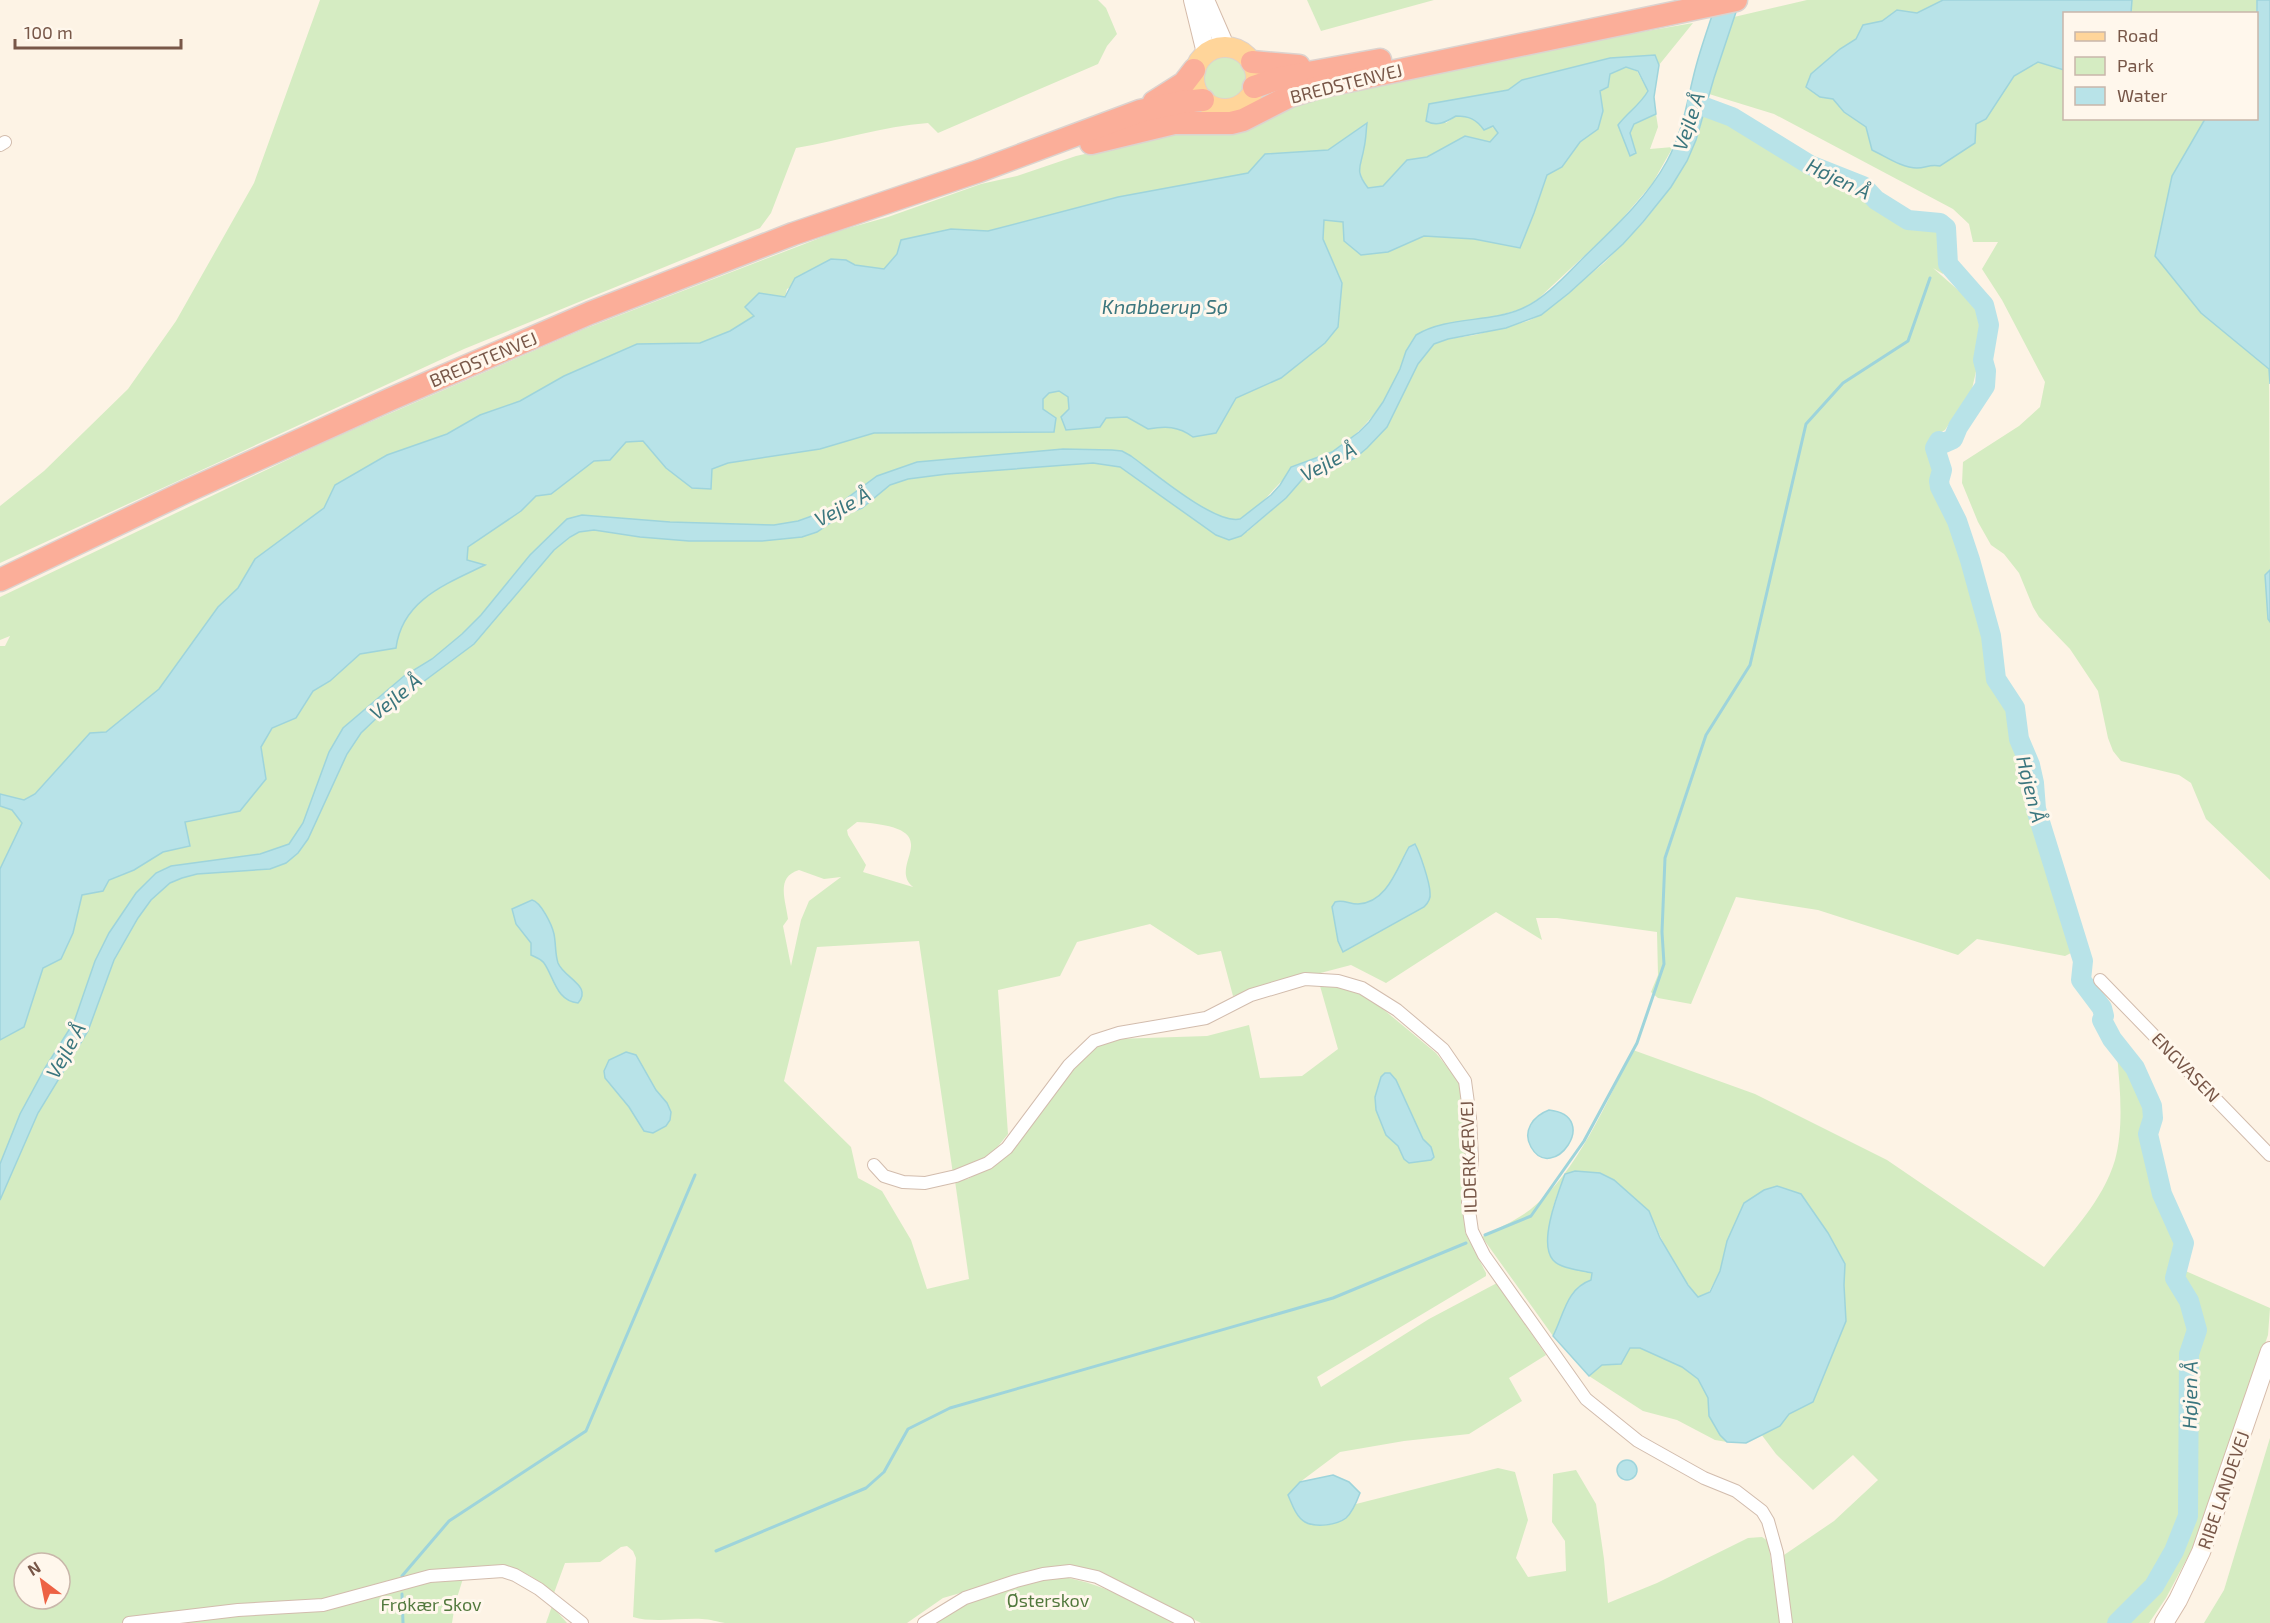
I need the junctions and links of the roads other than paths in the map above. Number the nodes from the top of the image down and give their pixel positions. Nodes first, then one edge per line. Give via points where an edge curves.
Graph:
1 (1193, 0) edge
2 (1205, 0) edge
3 (1726, 2) edge
4 (1684, 10) junction
5 (1225, 46) junction
6 (1200, 62) junction
7 (1252, 62) junction
8 (1331, 67) junction
9 (1254, 87) junction
10 (1203, 100) junction
11 (1140, 111) junction
12 (979, 171) junction
13 (0, 580) edge
14 (2100, 980) dead end
15 (2270, 1155) edge
16 (874, 1165) dead end
17 (2270, 1351) edge
18 (129, 1623) edge
19 (582, 1623) edge
20 (924, 1623) edge
21 (1188, 1623) edge
22 (1786, 1623) edge
23 (2164, 1623) edge

1 - 6 main road
2 - 5 main road
3 - 4 highway, BREDSTENVEJ
4 - 8 highway, BREDSTENVEJ
4 - 12 highway, BREDSTENVEJ via 1310,89 1231,123 1161,125
5 - 6 main road
5 - 7 main road via 1238,49
6 - 10 main road via 1194,86
6 - 11 highway, BREDSTENVEJ via 1184,83
7 - 8 highway, BREDSTENVEJ
7 - 9 main road
8 - 9 highway, BREDSTENVEJ
9 - 10 main road via 1242,104 1229,109 1215,108
10 - 11 highway, BREDSTENVEJ
11 - 12 highway, BREDSTENVEJ
12 - 13 highway, BREDSTENVEJ via 793,234 590,313 196,487
14 - 15 street, ENGVASEN
16 - 22 street, ILDERKÆRVEJ via 884,1176 926,1183 988,1163 1007,1148 1069,1065 1094,1041 1206,1018 1251,995 1305,979 1338,981 1362,988 1397,1010 1443,1048 1464,1081 1472,1159 1468,1203 1472,1231 1484,1255 1586,1399 1638,1441 1736,1491 1762,1511 1777,1553
17 - 23 main road, RIBE LANDEVEJ via 2201,1552
18 - 19 street via 323,1605 430,1576 502,1571 539,1589
20 - 21 street via 965,1598 1043,1574 1070,1571 1097,1577

